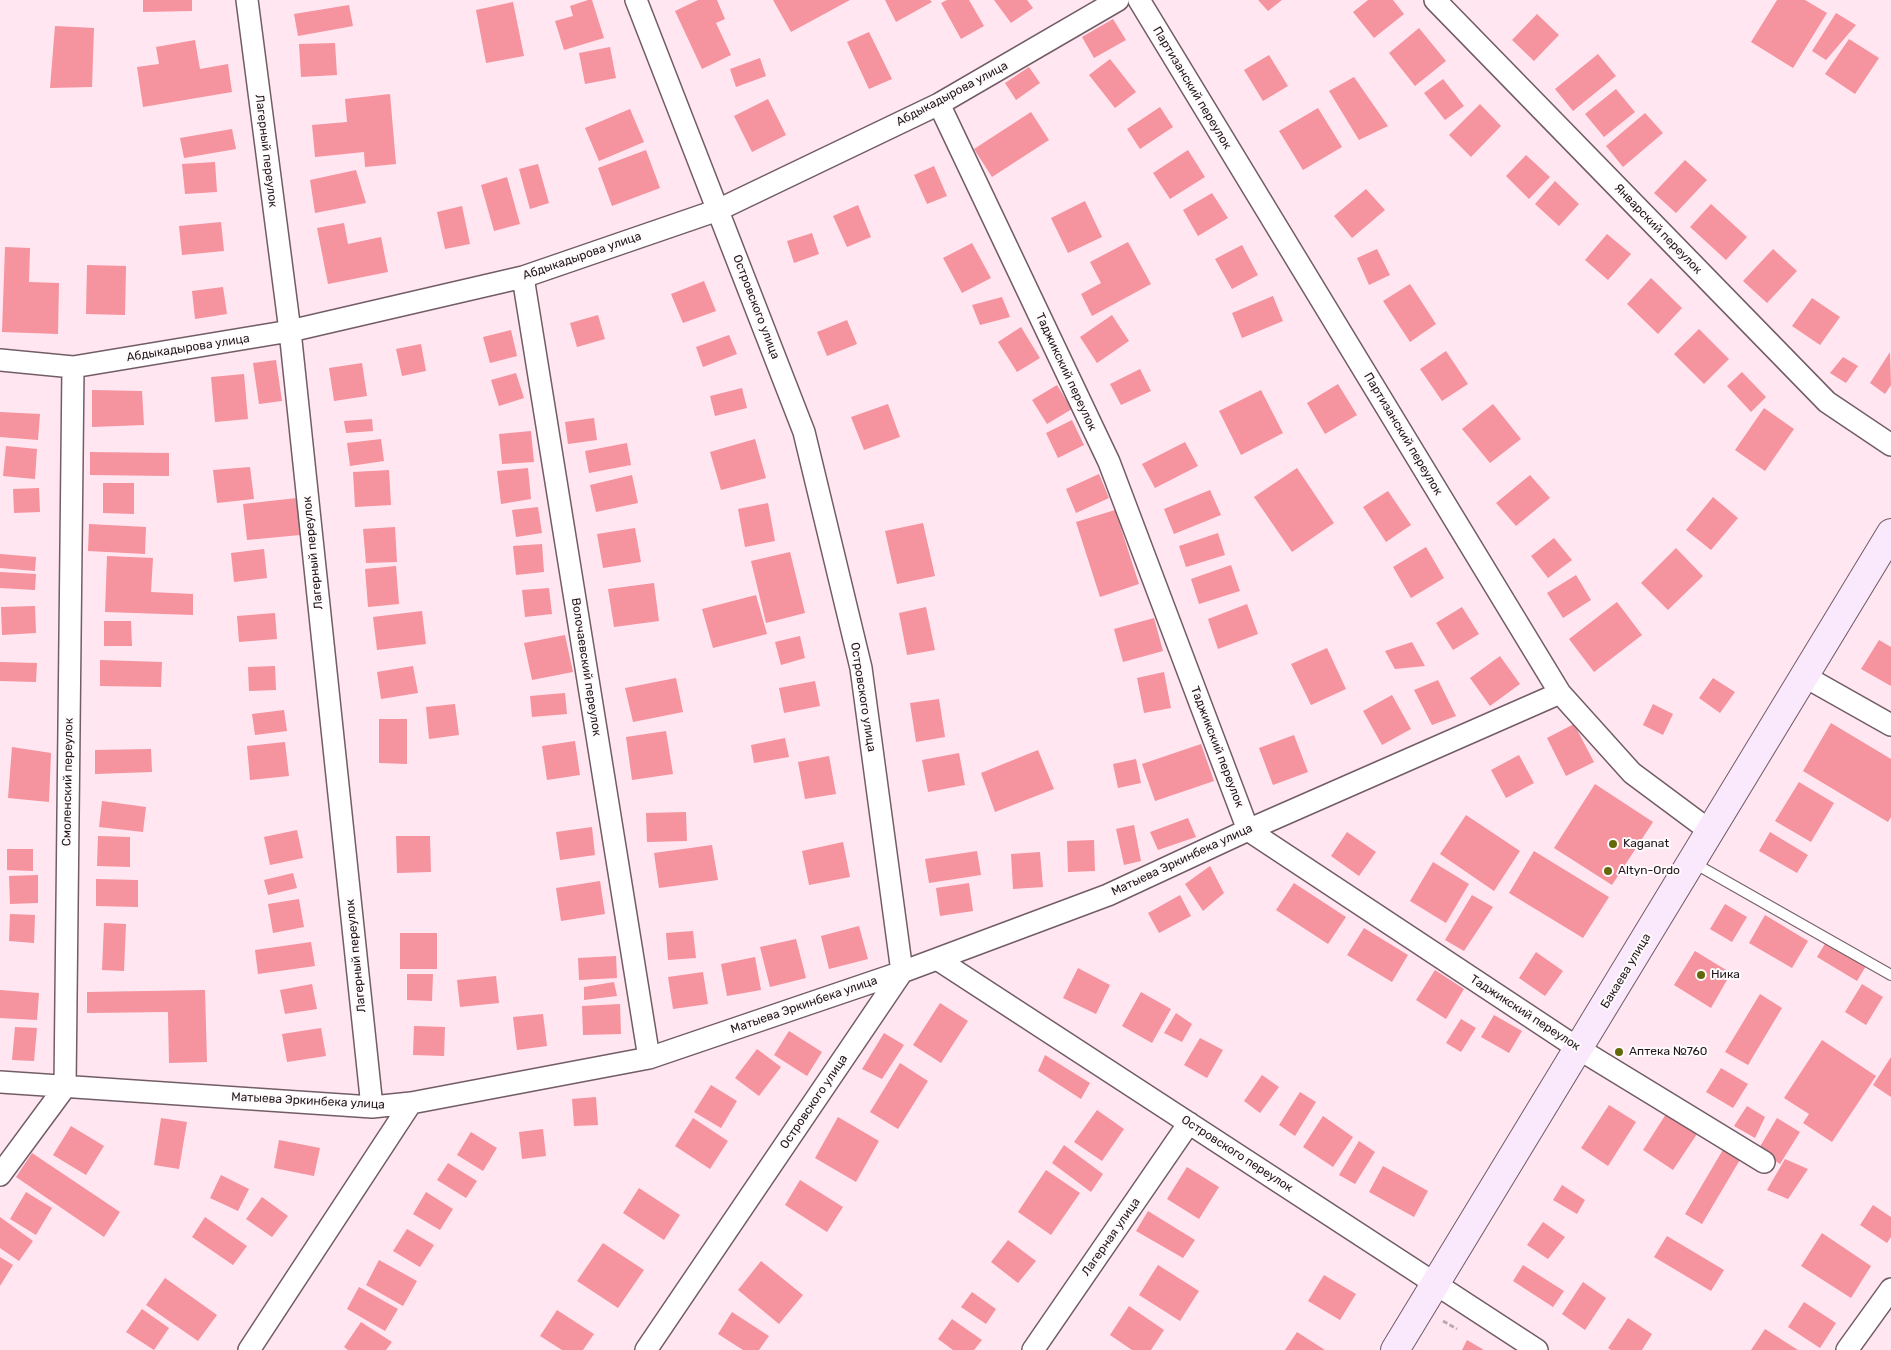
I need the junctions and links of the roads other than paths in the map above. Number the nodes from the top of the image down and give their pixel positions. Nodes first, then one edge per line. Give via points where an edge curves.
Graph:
1 (247, 0) edge
2 (636, 0) edge
3 (1118, 0) edge
4 (1139, 0) edge
5 (1435, 0) edge
6 (939, 104) junction
7 (718, 210) junction
8 (523, 277) junction
9 (290, 331) junction
10 (0, 360) edge
11 (73, 367) junction
12 (1891, 445) edge
13 (1891, 532) edge
14 (1804, 676) junction
15 (1560, 693) junction
16 (1891, 725) edge
17 (1248, 830) junction
18 (1710, 831) junction
19 (1692, 862) junction
20 (937, 959) junction
21 (902, 972) junction
22 (1891, 975) edge
23 (1579, 1049) junction
24 (649, 1058) junction
25 (0, 1082) edge
26 (65, 1087) junction
27 (411, 1103) junction
28 (372, 1107) junction
29 (1189, 1123) junction
30 (1764, 1162) dead end
31 (0, 1175) edge
32 (1436, 1284) junction
33 (1891, 1289) edge
34 (249, 1350) edge
35 (646, 1350) edge
36 (1032, 1350) edge
37 (1395, 1350) edge
38 (1537, 1350) edge
39 (1847, 1350) edge

1 - 9 street, Лагерный переулок
2 - 7 street, Островского улица
3 - 6 street, Абдыкадырова улица
4 - 15 street, Партизанский переулок
5 - 12 street, Январский переулок via 1827,402
6 - 7 street, Абдыкадырова улица
6 - 17 street, Таджикский переулок via 1109,462
7 - 8 street, Абдыкадырова улица
7 - 21 street, Островского улица via 804,432 861,668
8 - 9 street, Абдыкадырова улица
8 - 24 street, Волочаевский переулок
9 - 11 street, Абдыкадырова улица
9 - 28 street, Лагерный переулок
10 - 11 street, Абдыкадырова улица
11 - 26 street, Смоленский переулок
13 - 14 main road
14 - 16 street
14 - 18 main road, Бакаева улица
15 - 17 street, Матыева Эркинбека улица
15 - 18 street, Партизанский переулок via 1632,773
17 - 20 street, Матыева Эркинбека улица via 1108,895
17 - 23 street, Таджикский переулок
18 - 19 main road, Бакаева улица
19 - 22 lane
19 - 23 main road, Бакаева улица
20 - 21 street, Матыева Эркинбека улица
20 - 29 street, Островского переулок
21 - 24 street, Матыева Эркинбека улица
21 - 35 street, Островского улица
23 - 30 street, Таджикский переулок
23 - 32 main road, Бакаева улица
24 - 27 street, Матыева Эркинбека улица
25 - 26 street, Матыева Эркинбека улица
26 - 28 street, Матыева Эркинбека улица
26 - 31 street
27 - 28 street, Матыева Эркинбека улица
27 - 34 street
29 - 32 street, Островского переулок
29 - 36 street, Лагерная улица
32 - 37 main road, Бакаева улица
32 - 38 street, Островского переулок
33 - 39 street

